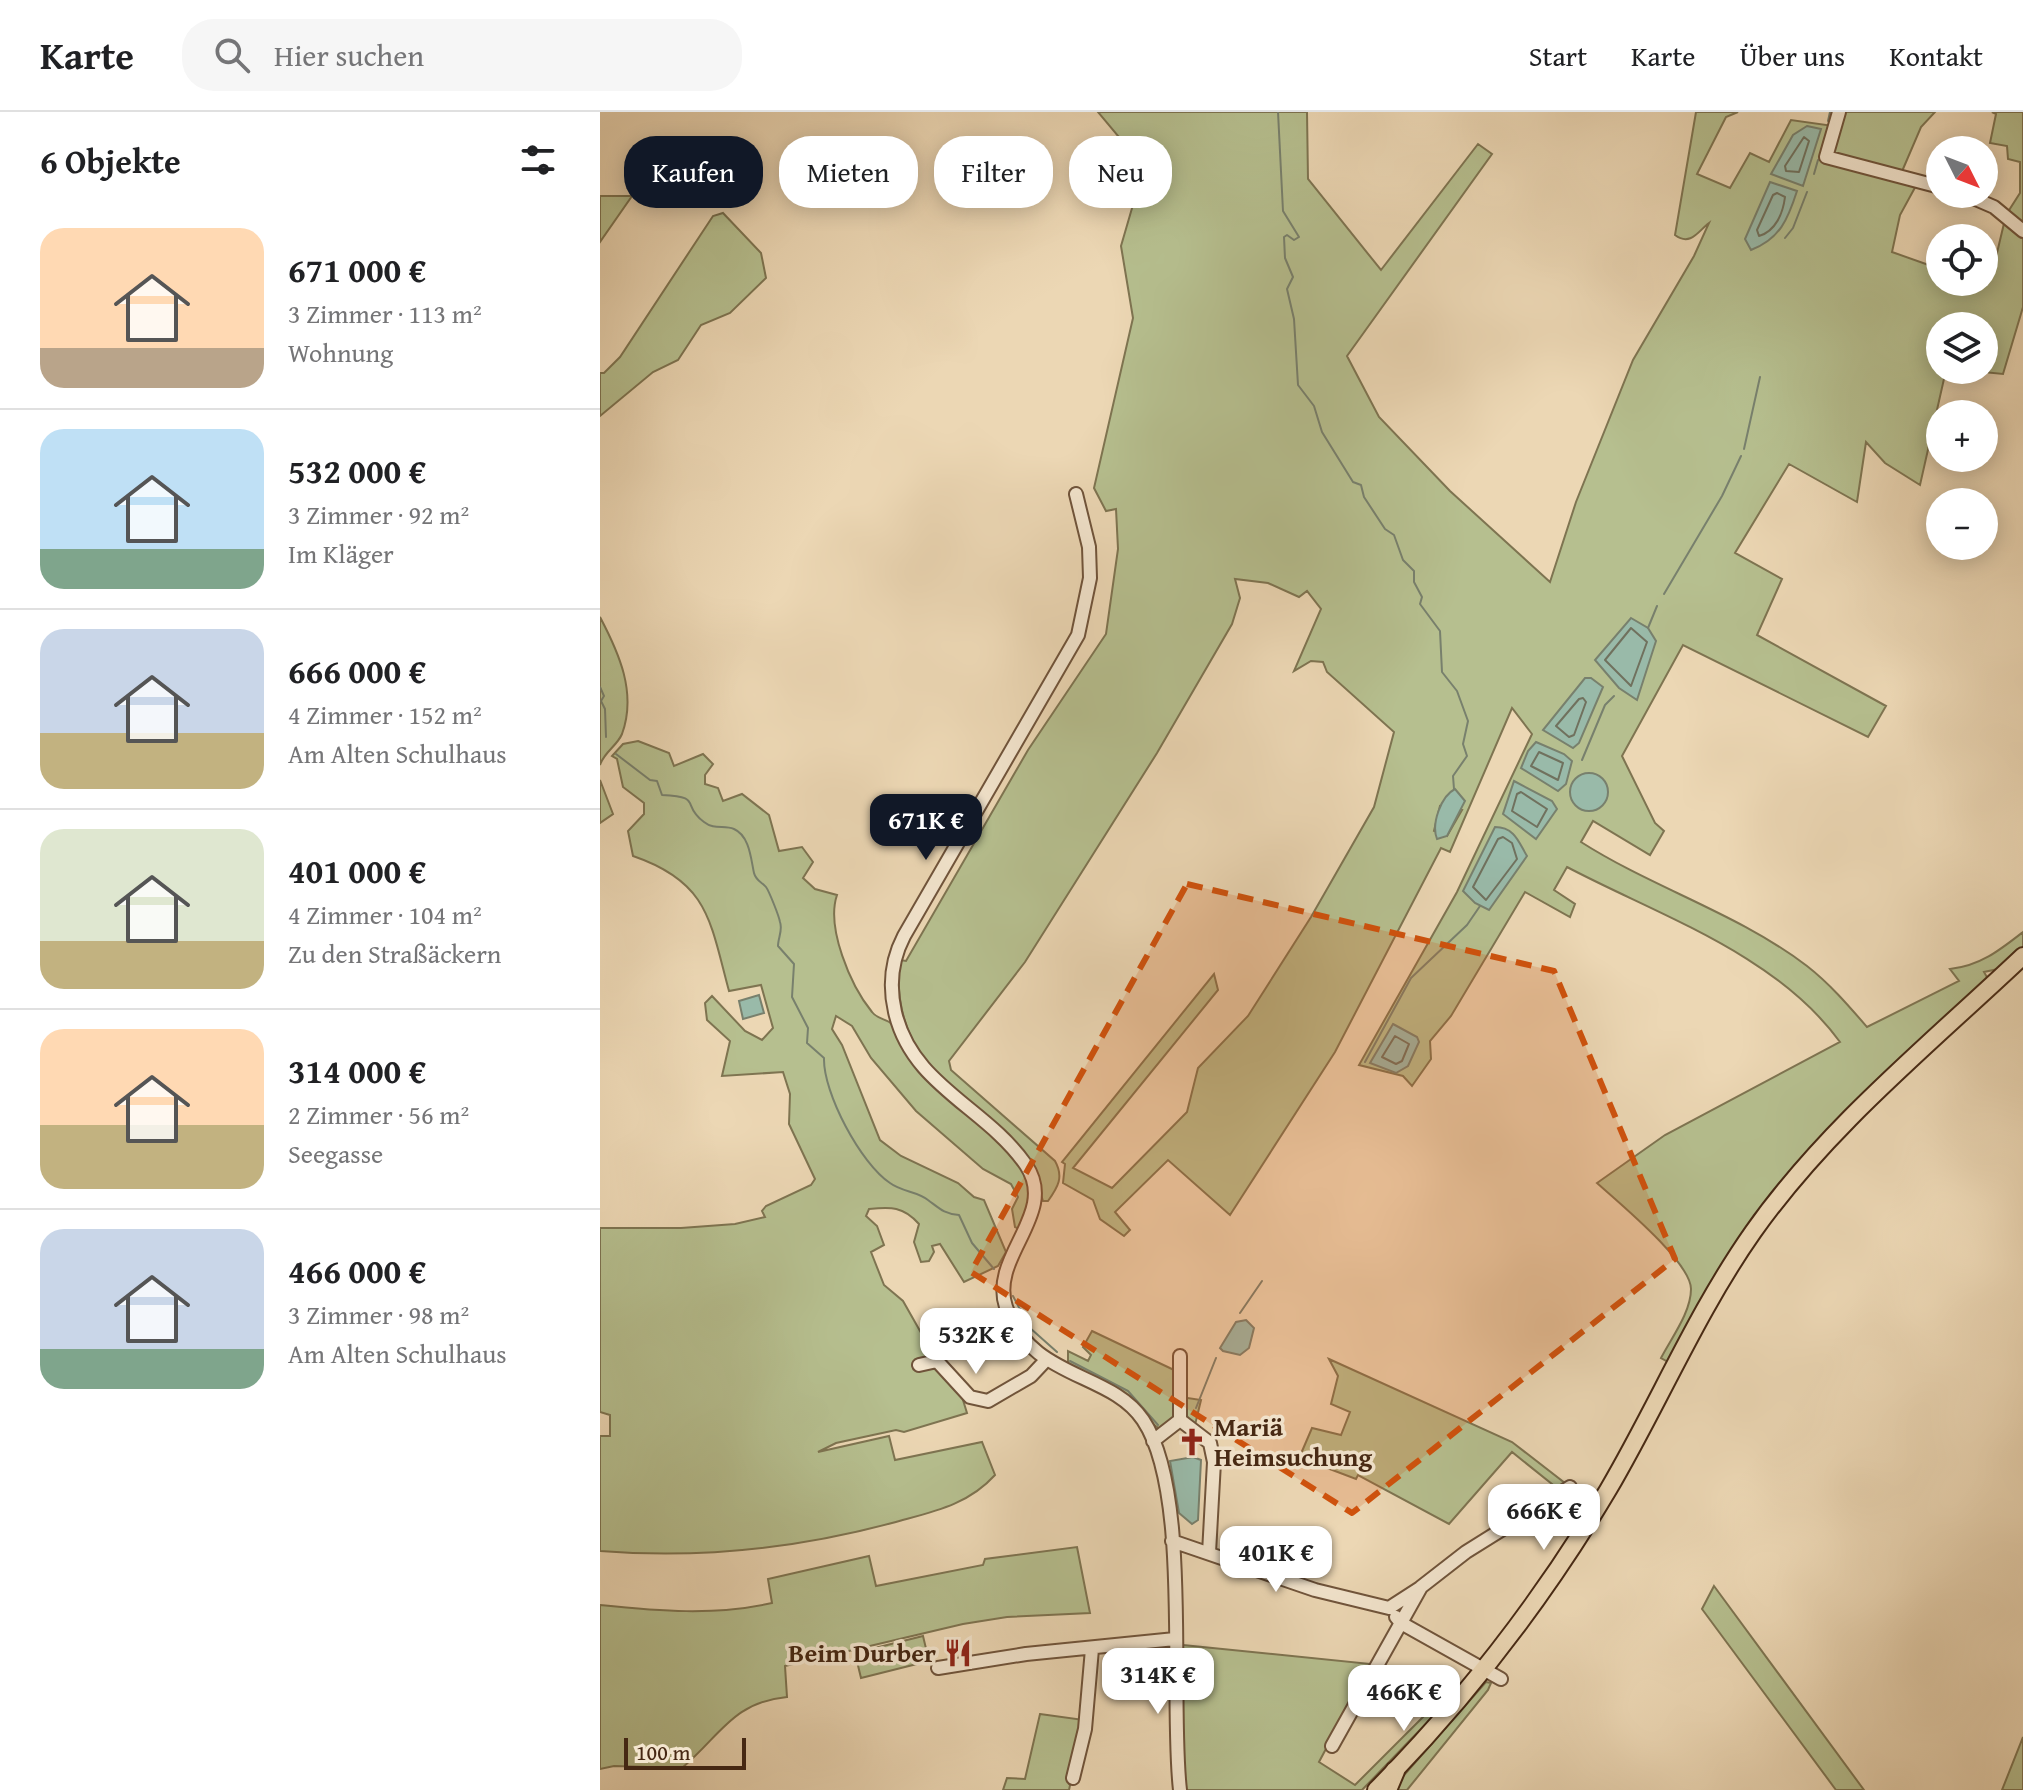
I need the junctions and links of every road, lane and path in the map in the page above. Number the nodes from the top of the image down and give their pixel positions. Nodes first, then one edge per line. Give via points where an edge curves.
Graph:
1 (1839, 112) edge
2 (1926, 183) edge
3 (1995, 208) edge
4 (2023, 231) edge
5 (1076, 494) dead end
6 (2023, 956) edge
7 (1180, 1356) dead end
8 (1047, 1359) junction
9 (919, 1365) dead end
10 (1180, 1420) junction
11 (1153, 1441) junction
12 (1570, 1487) dead end
13 (1172, 1541) junction
14 (1209, 1553) junction
15 (1421, 1587) junction
16 (1389, 1608) junction
17 (1401, 1623) junction
18 (1175, 1639) junction
19 (1092, 1649) junction
20 (938, 1668) dead end
21 (1483, 1670) junction
22 (1501, 1679) dead end
23 (1332, 1746) dead end
24 (1395, 1771) junction
25 (1073, 1778) dead end
26 (1180, 1790) edge
27 (1376, 1790) edge
28 (1387, 1790) edge

1 - 2 street via 1826,157
3 - 4 street
5 - 8 street via 1089,547 1090,578 1078,635 904,936 892,982 899,1030 916,1061 1027,1167 1036,1193 1032,1214 1001,1282 1007,1310 1020,1332
6 - 21 main road via 1870,1100 1776,1201 1720,1283 1608,1489
7 - 10 street
8 - 9 street via 1031,1376 988,1401 970,1397 937,1361
8 - 11 street via 1124,1402 1143,1420
10 - 11 street
10 - 14 street via 1206,1437 1212,1450
11 - 13 street
12 - 15 street
13 - 14 street
13 - 18 street
14 - 16 street via 1315,1590
15 - 16 street
15 - 17 street
16 - 17 street
17 - 21 street
17 - 23 street
18 - 19 street
18 - 26 street
19 - 20 street
19 - 25 street via 1085,1729
21 - 22 street
21 - 24 main road
24 - 27 main road
24 - 28 highway

